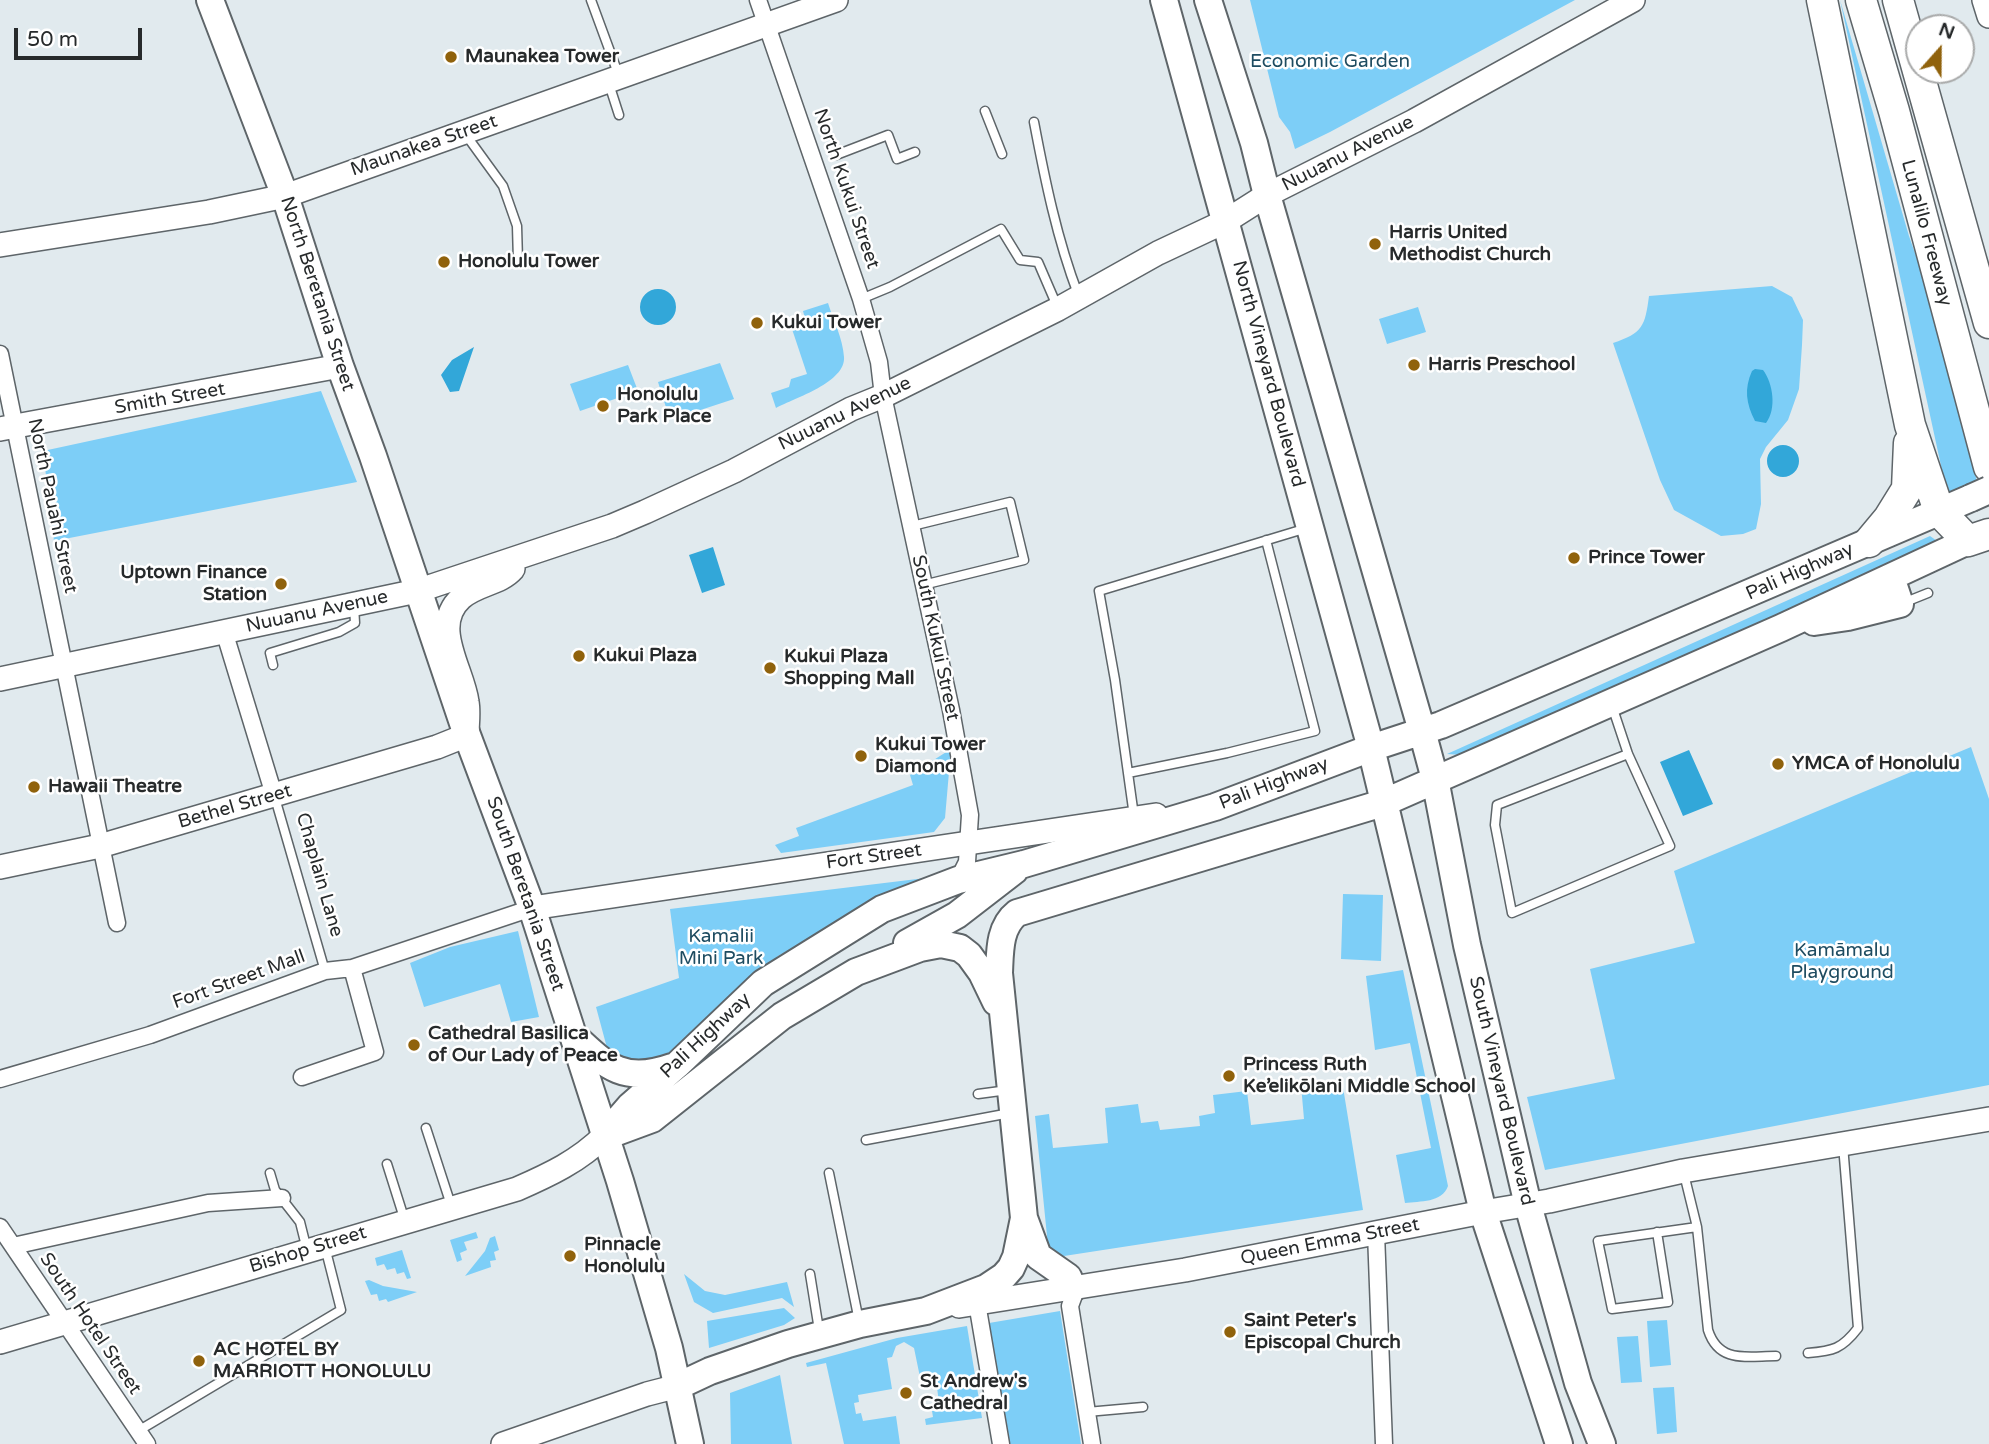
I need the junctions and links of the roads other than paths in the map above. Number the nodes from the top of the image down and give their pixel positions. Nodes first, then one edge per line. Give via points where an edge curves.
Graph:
1 (210, 0) edge
2 (591, 0) edge
3 (758, 0) edge
4 (836, 0) edge
5 (1164, 0) edge
6 (1208, 0) edge
7 (1633, 0) edge
8 (1822, 0) edge
9 (1861, 0) edge
10 (1898, 0) edge
11 (1984, 0) edge
12 (1989, 16) edge
13 (766, 25) junction
14 (614, 79) junction
15 (985, 111) dead end
16 (619, 115) dead end
17 (1034, 122) dead end
18 (464, 132) junction
19 (915, 152) dead end
20 (1002, 154) dead end
21 (835, 155) dead end
22 (1267, 195) junction
23 (285, 196) junction
24 (1226, 220) junction
25 (1964, 237) junction
26 (0, 245) edge
27 (518, 261) dead end
28 (1079, 297) junction
29 (861, 299) junction
30 (1989, 303) edge
31 (1058, 309) junction
32 (1989, 323) edge
33 (0, 354) edge
34 (340, 366) junction
35 (883, 396) junction
36 (1910, 425) junction
37 (7, 428) edge
38 (1986, 458) edge
39 (1983, 495) edge
40 (1938, 511) junction
41 (912, 526) junction
42 (1310, 527) junction
43 (1981, 537) edge
44 (1266, 540) junction
45 (1869, 541) junction
46 (525, 554) junction
47 (1891, 578) junction
48 (923, 585) junction
49 (417, 590) junction
50 (1928, 593) dead end
51 (1900, 604) junction
52 (354, 606) junction
53 (1782, 628) junction
54 (224, 631) junction
55 (273, 665) dead end
56 (64, 666) junction
57 (0, 679) edge
58 (1611, 704) junction
59 (1422, 732) junction
60 (467, 735) junction
61 (1371, 748) junction
62 (1628, 754) junction
63 (1128, 773) junction
64 (1435, 779) junction
65 (274, 795) junction
66 (1383, 803) junction
67 (1215, 807) junction
68 (1134, 818) junction
69 (970, 842) junction
70 (100, 846) junction
71 (1024, 864) junction
72 (0, 867) edge
73 (958, 880) junction
74 (533, 908) junction
75 (117, 923) dead end
76 (352, 968) junction
77 (325, 971) junction
78 (856, 972) junction
79 (1004, 1019) junction
80 (572, 1035) junction
81 (677, 1065) junction
82 (302, 1077) dead end
83 (0, 1079) edge
84 (978, 1094) dead end
85 (1012, 1101) junction
86 (1989, 1119) edge
87 (426, 1128) dead end
88 (604, 1136) junction
89 (866, 1140) dead end
90 (1843, 1145) junction
91 (387, 1164) dead end
92 (1683, 1171) junction
93 (829, 1172) dead end
94 (270, 1173) dead end
95 (282, 1198) junction
96 (1528, 1205) junction
97 (452, 1207) junction
98 (1483, 1212) junction
99 (1024, 1218) junction
100 (405, 1221) junction
101 (0, 1227) edge
102 (1697, 1227) junction
103 (1657, 1232) junction
104 (1376, 1233) junction
105 (13, 1246) junction
106 (316, 1247) junction
107 (810, 1274) dead end
108 (1073, 1288) junction
109 (976, 1303) junction
110 (926, 1311) junction
111 (64, 1324) junction
112 (860, 1324) junction
113 (820, 1334) junction
114 (0, 1342) edge
115 (1808, 1353) dead end
116 (1776, 1356) dead end
117 (678, 1386) junction
118 (1143, 1407) dead end
119 (1087, 1412) junction
120 (142, 1437) edge
121 (503, 1444) edge
122 (690, 1444) edge
123 (1001, 1444) edge
124 (1092, 1444) edge
125 (1384, 1444) edge
126 (1559, 1444) edge
127 (1602, 1444) edge

1 - 23 main road, North Beretania Street
2 - 14 lane
3 - 13 street, North Kukui Street
4 - 13 main road, Maunakea Street
5 - 24 main road, North Vineyard Boulevard
6 - 22 main road
7 - 22 main road, Nuuanu Avenue via 1414,121
8 - 36 highway
9 - 38 highway, Lunalilo Freeway
10 - 25 highway, Lunalilo Freeway
11 - 12 main road
13 - 14 main road, Maunakea Street
13 - 29 street, North Kukui Street
14 - 16 lane
14 - 18 main road, Maunakea Street
15 - 20 lane
17 - 28 lane
18 - 23 main road, Maunakea Street
18 - 27 lane via 503,186 517,226
19 - 21 lane via 897,159 888,135
22 - 24 main road, Nuuanu Avenue
22 - 59 main road
23 - 26 main road, Maunakea Street
23 - 34 main road, North Beretania Street
24 - 28 main road, Nuuanu Avenue
24 - 42 main road, North Vineyard Boulevard
25 - 30 highway
25 - 32 highway, Lunalilo Freeway
28 - 31 main road, Nuuanu Avenue
29 - 31 lane via 1001,229 1020,260 1038,262
29 - 35 street, North Kukui Street via 879,362
31 - 35 main road, Nuuanu Avenue
33 - 37 street, North Pauahi Street
34 - 37 main road, Smith Street
34 - 49 main road, North Beretania Street
35 - 41 street, South Kukui Street
35 - 46 main road, Nuuanu Avenue via 645,512
36 - 40 highway
36 - 45 highway via 1907,489
37 - 56 street, North Pauahi Street
38 - 39 highway, Lunalilo Freeway
39 - 40 main road, Pali Highway
40 - 43 highway
40 - 45 main road, Pali Highway
41 - 48 street, South Kukui Street
41 - 48 lane via 1010,502 1024,560
42 - 44 lane
42 - 61 main road, North Vineyard Boulevard
43 - 47 main road
44 - 63 lane via 1099,591
44 - 63 lane via 1315,730
45 - 59 main road, Pali Highway
46 - 49 main road, Nuuanu Avenue
46 - 60 main road via 508,575 460,598 449,618 448,634 468,702
47 - 51 main road
47 - 53 main road
48 - 69 street, South Kukui Street via 971,816
49 - 52 main road, Nuuanu Avenue
49 - 60 main road, South Beretania Street
50 - 51 lane
51 - 53 main road
52 - 54 main road, Nuuanu Avenue
52 - 55 lane via 355,623 270,653
53 - 58 main road
54 - 56 main road, Nuuanu Avenue
54 - 65 street, Chaplain Lane
56 - 57 main road, Nuuanu Avenue
56 - 70 street, North Pauahi Street
58 - 62 lane
58 - 64 main road
59 - 61 main road, Pali Highway
59 - 64 main road, South Vineyard Boulevard
60 - 65 main road, Bethel Street
60 - 74 main road, South Beretania Street
61 - 66 main road
61 - 67 main road, Pali Highway
62 - 62 lane via 1670,846 1511,913 1495,825 1497,805
63 - 68 lane
64 - 66 main road
64 - 96 main road, South Vineyard Boulevard via 1467,945
65 - 70 main road, Bethel Street
65 - 77 lane, Chaplain Lane
66 - 79 main road via 1017,913 1001,943
66 - 98 main road
67 - 68 main road, Fort Street
67 - 71 main road, Pali Highway
68 - 69 main road, Fort Street
69 - 73 street, South Kukui Street
69 - 74 main road, Fort Street
70 - 72 main road, Bethel Street
70 - 75 street, North Pauahi Street
71 - 73 main road, Pali Highway
71 - 78 main road via 957,915
73 - 81 main road, Pali Highway via 882,909 763,983
74 - 76 street, Fort Street Mall
74 - 80 main road, South Beretania Street
76 - 77 street, Fort Street Mall
76 - 82 street via 376,1052
77 - 83 street, Fort Street Mall via 150,1035
78 - 79 main road via 920,948 951,944 975,963
78 - 88 main road via 782,1016 652,1119
79 - 85 main road
80 - 81 main road via 603,1064 625,1072 651,1074
80 - 88 main road, South Beretania Street
81 - 88 main road, Pali Highway via 629,1106
84 - 85 lane
85 - 89 lane
85 - 99 main road
86 - 90 main road, Queen Emma Street
87 - 97 lane
88 - 97 main road, Bishop Street via 587,1153 544,1177
88 - 117 main road, South Beretania Street
90 - 92 main road, Queen Emma Street
90 - 115 lane via 1858,1328 1847,1342 1830,1351
91 - 100 lane
92 - 96 main road, Queen Emma Street
92 - 102 lane
93 - 112 lane
94 - 95 lane
95 - 105 street via 208,1203
95 - 106 lane
96 - 98 main road, Queen Emma Street
96 - 127 main road, South Vineyard Boulevard via 1578,1383
97 - 100 main road, Bishop Street
98 - 104 main road, Queen Emma Street
98 - 126 main road
99 - 108 main road via 1038,1256 1068,1277
99 - 110 main road via 1016,1257 1004,1276 986,1288
100 - 106 main road, Bishop Street
101 - 105 street, South Hotel Street
102 - 103 lane
102 - 116 lane via 1713,1344 1732,1357
103 - 103 lane via 1668,1302 1612,1309 1598,1241
104 - 108 main road, Queen Emma Street
104 - 125 street
105 - 111 street, South Hotel Street
106 - 111 main road, Bishop Street
106 - 120 lane via 341,1310
107 - 113 lane
108 - 109 main road, Queen Emma Street
108 - 119 street via 1070,1306
109 - 110 main road, Queen Emma Street
109 - 123 street
110 - 112 main road, Queen Emma Street
111 - 114 main road, Bishop Street
111 - 120 street, South Hotel Street
112 - 113 main road, Queen Emma Street
113 - 117 main road, Queen Emma Street
117 - 121 main road
117 - 122 main road, South Beretania Street
118 - 119 lane
119 - 124 street

